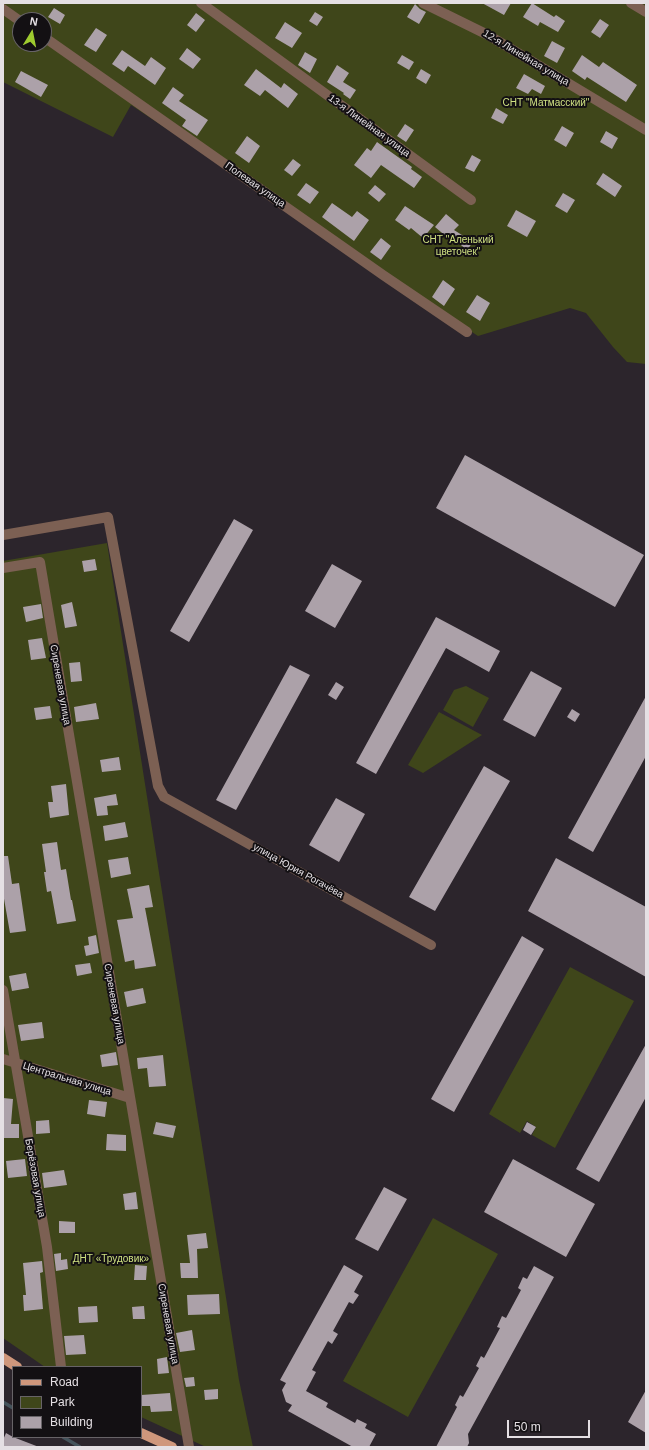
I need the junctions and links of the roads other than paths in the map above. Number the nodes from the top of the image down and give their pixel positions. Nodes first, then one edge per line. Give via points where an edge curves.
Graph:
1 (201, 3) edge
2 (423, 3) edge
3 (631, 3) edge
4 (3, 9) edge
5 (646, 12) edge
6 (12, 15) edge
7 (52, 43) edge
8 (646, 130) edge
9 (471, 200) dead end
10 (467, 332) dead end
11 (3, 535) edge
12 (3, 568) edge
13 (431, 945) dead end
14 (3, 990) edge
15 (3, 1059) edge
16 (16, 1064) junction
17 (130, 1098) junction
18 (3, 1358) edge
19 (15, 1366) edge
20 (61, 1366) edge
21 (142, 1433) edge
22 (172, 1447) edge
23 (189, 1447) edge

1 - 9 street, 13-я Линейная улица
2 - 8 street, 12-я Линейная улица via 488,35
3 - 5 street
4 - 6 street
7 - 10 street, Полевая улица
11 - 13 street, улица Юрия Рогачёва via 108,517 158,786 164,797
12 - 17 street, Сиреневая улица via 40,562
14 - 16 street, Берёзовая улица
15 - 16 street, Центральная улица
16 - 17 street, Центральная улица
16 - 20 street, Берёзовая улица via 47,1247
17 - 23 street, Сиреневая улица
18 - 19 main road
21 - 22 main road

